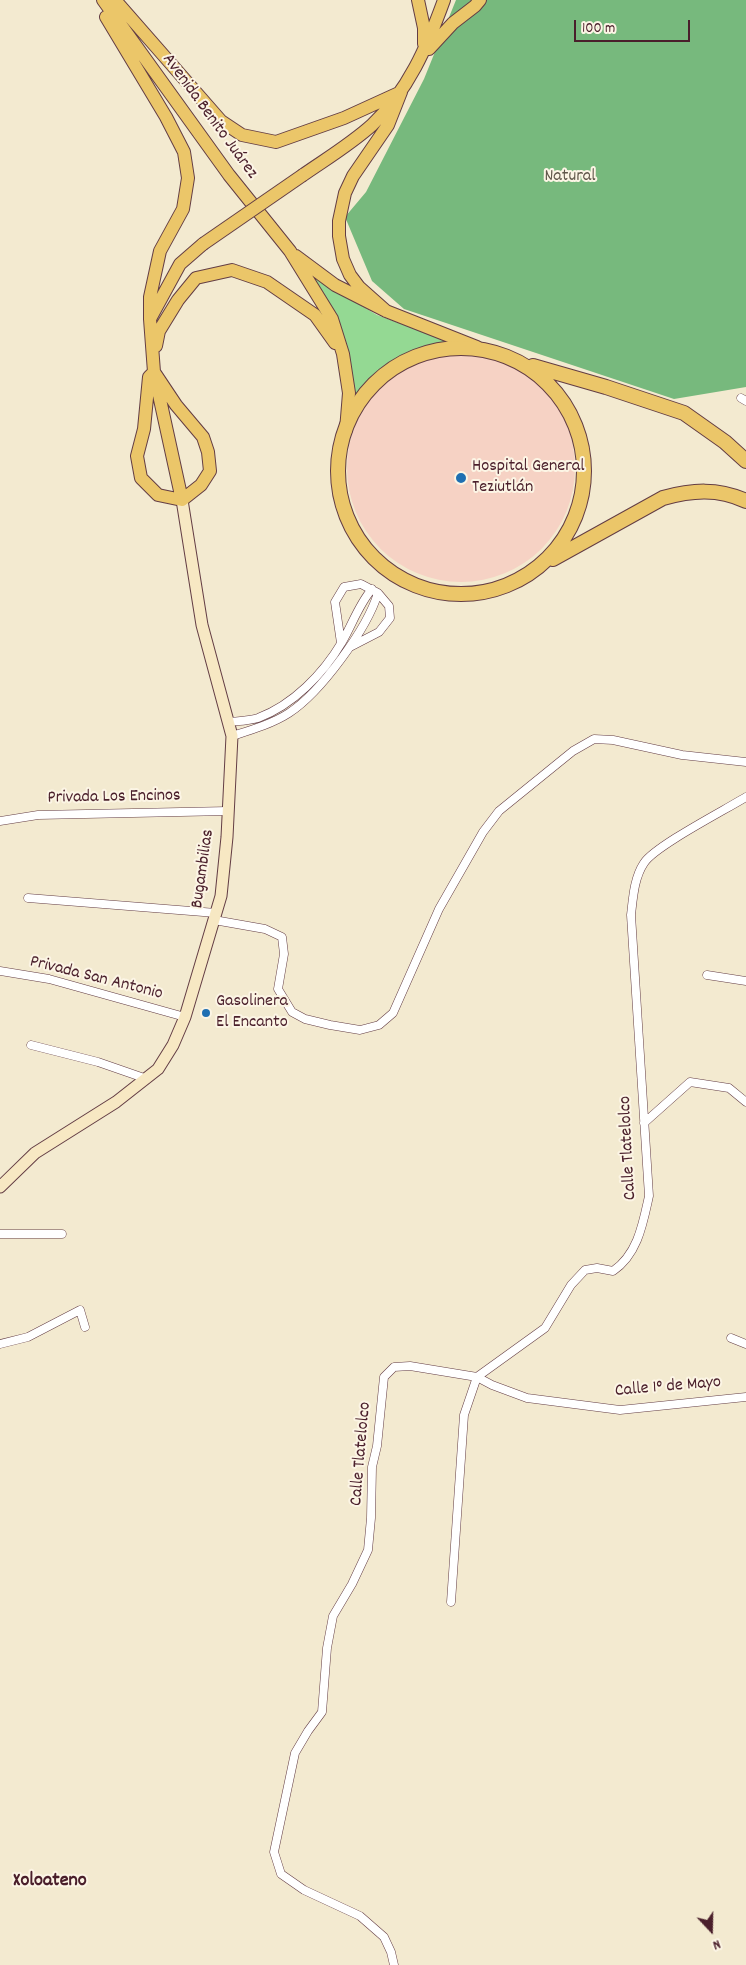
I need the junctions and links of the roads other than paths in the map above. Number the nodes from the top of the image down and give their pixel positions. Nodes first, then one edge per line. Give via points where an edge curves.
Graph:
1 (96, 0) edge
2 (104, 0) edge
3 (115, 0) edge
4 (418, 0) edge
5 (444, 0) edge
6 (480, 0) edge
7 (422, 56) junction
8 (401, 92) junction
9 (290, 251) junction
10 (386, 311) junction
11 (150, 319) junction
12 (477, 347) junction
13 (343, 354) junction
14 (153, 358) junction
15 (529, 365) junction
16 (154, 372) junction
17 (346, 430) junction
18 (746, 461) edge
19 (182, 500) junction
20 (746, 501) edge
21 (541, 566) junction
22 (375, 591) junction
23 (341, 643) junction
24 (349, 648) junction
25 (228, 722) junction
26 (232, 736) junction
27 (746, 762) edge
28 (746, 797) edge
29 (228, 811) junction
30 (0, 821) edge
31 (28, 898) dead end
32 (215, 917) junction
33 (0, 972) edge
34 (707, 975) dead end
35 (746, 981) edge
36 (184, 1017) junction
37 (31, 1044) dead end
38 (147, 1078) junction
39 (746, 1102) edge
40 (644, 1123) junction
41 (0, 1187) edge
42 (0, 1234) edge
43 (62, 1234) dead end
44 (85, 1327) dead end
45 (731, 1338) dead end
46 (0, 1344) edge
47 (746, 1344) edge
48 (477, 1377) junction
49 (746, 1396) edge
50 (450, 1602) dead end
51 (394, 1965) edge

1 - 11 main road via 184,152 188,178 183,209 160,250 150,298
2 - 9 main road, Avenida Benito Juárez via 229,176
3 - 8 main road via 221,121 242,135 276,142 344,118
4 - 7 main road via 424,28
5 - 7 main road
6 - 7 main road
7 - 8 main road
8 - 10 main road via 388,125 353,176 345,193 339,221 343,259 350,275
8 - 11 main road, bridge via 371,126 203,244 180,264
9 - 10 main road via 336,285
9 - 13 main road via 332,319
10 - 12 main road
11 - 14 main road
12 - 15 highway
12 - 17 highway via 444,349 396,368 371,388
13 - 14 main road via 315,315 267,282 232,270 196,278 159,331
13 - 17 main road via 349,393
14 - 16 main road
15 - 18 highway via 684,414
15 - 21 highway via 554,390 571,416 582,453 582,489 573,521 557,551
16 - 19 main road
16 - 19 main road via 203,437 208,452 210,471 201,485
16 - 19 main road via 149,377 144,429 137,456 141,478 158,495
17 - 21 highway via 339,478 344,507 359,540 377,562 402,578 434,591 470,594 514,583
19 - 25 main road, Bugambilias via 202,625
20 - 21 highway via 719,492 683,492 662,498
22 - 23 street via 365,597
22 - 23 street via 361,584 344,587 335,602
22 - 24 street via 375,601
22 - 24 street via 389,606 390,618 379,632
23 - 25 street via 305,688 284,705 257,718
24 - 26 street via 311,694 289,713
25 - 26 main road, Bugambilias
26 - 29 main road, Bugambilias
27 - 32 street via 682,754 614,740 594,739 573,751 499,811 483,832 438,909 394,1013 379,1025 360,1030 305,1019 292,1012 278,989 284,954 282,937
28 - 40 street, Calle Tlatelolco via 663,846 645,861 636,881 630,915
29 - 30 street, Privada Los Encinos via 38,814
29 - 32 main road, Bugambilias via 221,896
31 - 32 street
32 - 36 main road, Bugambilias
33 - 36 street, Privada San Antonio via 49,979
34 - 35 street
36 - 38 main road, Bugambilias via 163,1061
37 - 38 street
38 - 41 main road, Bugambilias via 116,1102 35,1153
39 - 40 street via 729,1088 690,1082
40 - 48 street, Calle Tlatelolco via 650,1196 641,1234 623,1264 613,1271 585,1270 571,1285 545,1328
42 - 43 street
44 - 46 street via 80,1310 28,1337
45 - 47 street
48 - 49 street, Calle 1° de Mayo via 527,1398 620,1410
48 - 50 street via 464,1415
48 - 51 street, Calle Tlatelolco via 410,1366 394,1367 384,1377 372,1467 368,1550 333,1616 322,1712 295,1753 274,1852 281,1874 304,1890 360,1916 384,1937

